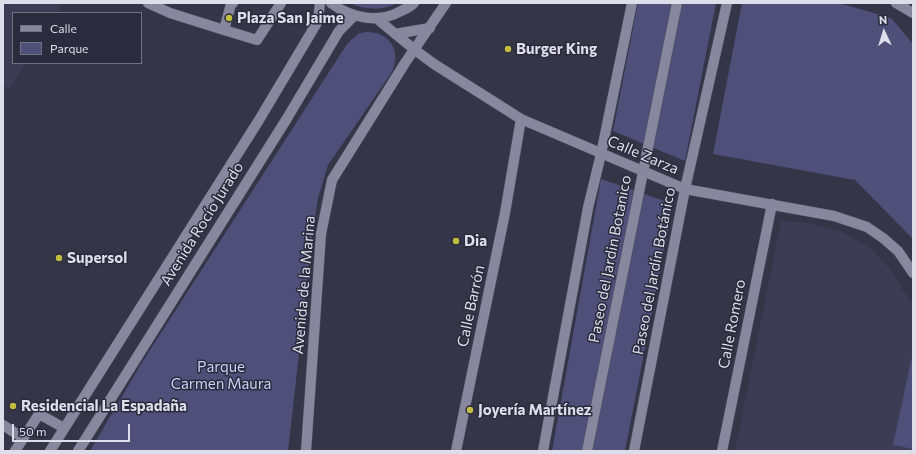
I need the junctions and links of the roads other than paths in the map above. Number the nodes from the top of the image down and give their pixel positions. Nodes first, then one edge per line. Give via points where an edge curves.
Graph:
1 (148, 3) edge
2 (233, 3) edge
3 (281, 3) edge
4 (320, 3) edge
5 (331, 3) edge
6 (414, 3) edge
7 (446, 3) edge
8 (632, 3) edge
9 (677, 3) edge
10 (727, 3) edge
11 (896, 3) edge
12 (913, 13) edge
13 (354, 16) junction
14 (376, 18) junction
15 (430, 28) junction
16 (224, 30) junction
17 (395, 34) junction
18 (415, 50) junction
19 (520, 119) junction
20 (601, 154) junction
21 (643, 171) junction
22 (684, 189) junction
23 (772, 204) junction
24 (913, 273) edge
25 (3, 425) edge
26 (64, 428) junction
27 (23, 438) junction
28 (15, 451) edge
29 (50, 451) edge
30 (78, 451) edge
31 (306, 451) edge
32 (456, 451) edge
33 (543, 451) edge
34 (587, 451) edge
35 (634, 451) edge
36 (722, 451) edge

1 - 16 street via 170,13
2 - 16 street
3 - 16 street via 257,40
4 - 26 street, Avenida Rocío Jurado via 318,21 259,120
5 - 13 street
6 - 14 street via 395,14
7 - 15 street, Avenida de la Marina
8 - 20 street
9 - 21 street, Paseo del Jardin Botanico
10 - 22 street, Paseo del Jardín Botánico
11 - 12 street
13 - 14 street
13 - 30 street, Avenida Rocío Jurado via 339,31
14 - 17 street, Calle Zarza
15 - 17 street
15 - 18 street, Avenida de la Marina
17 - 18 street, Calle Zarza
18 - 19 street, Calle Zarza
18 - 31 street, Avenida de la Marina via 332,180 321,234
19 - 20 street, Calle Zarza
19 - 32 street, Calle Barrón via 505,214
20 - 21 street, Calle Zarza
20 - 33 street via 588,208
21 - 22 street, Calle Zarza
21 - 34 street, Paseo del Jardin Botanico
22 - 23 street, Calle Zarza
22 - 35 street, Paseo del Jardín Botánico
23 - 24 street, Calle Zarza via 834,216 867,227 898,251
23 - 36 street, Calle Romero
25 - 27 street
26 - 27 street via 39,414
26 - 29 street, Avenida Rocío Jurado
27 - 28 street

